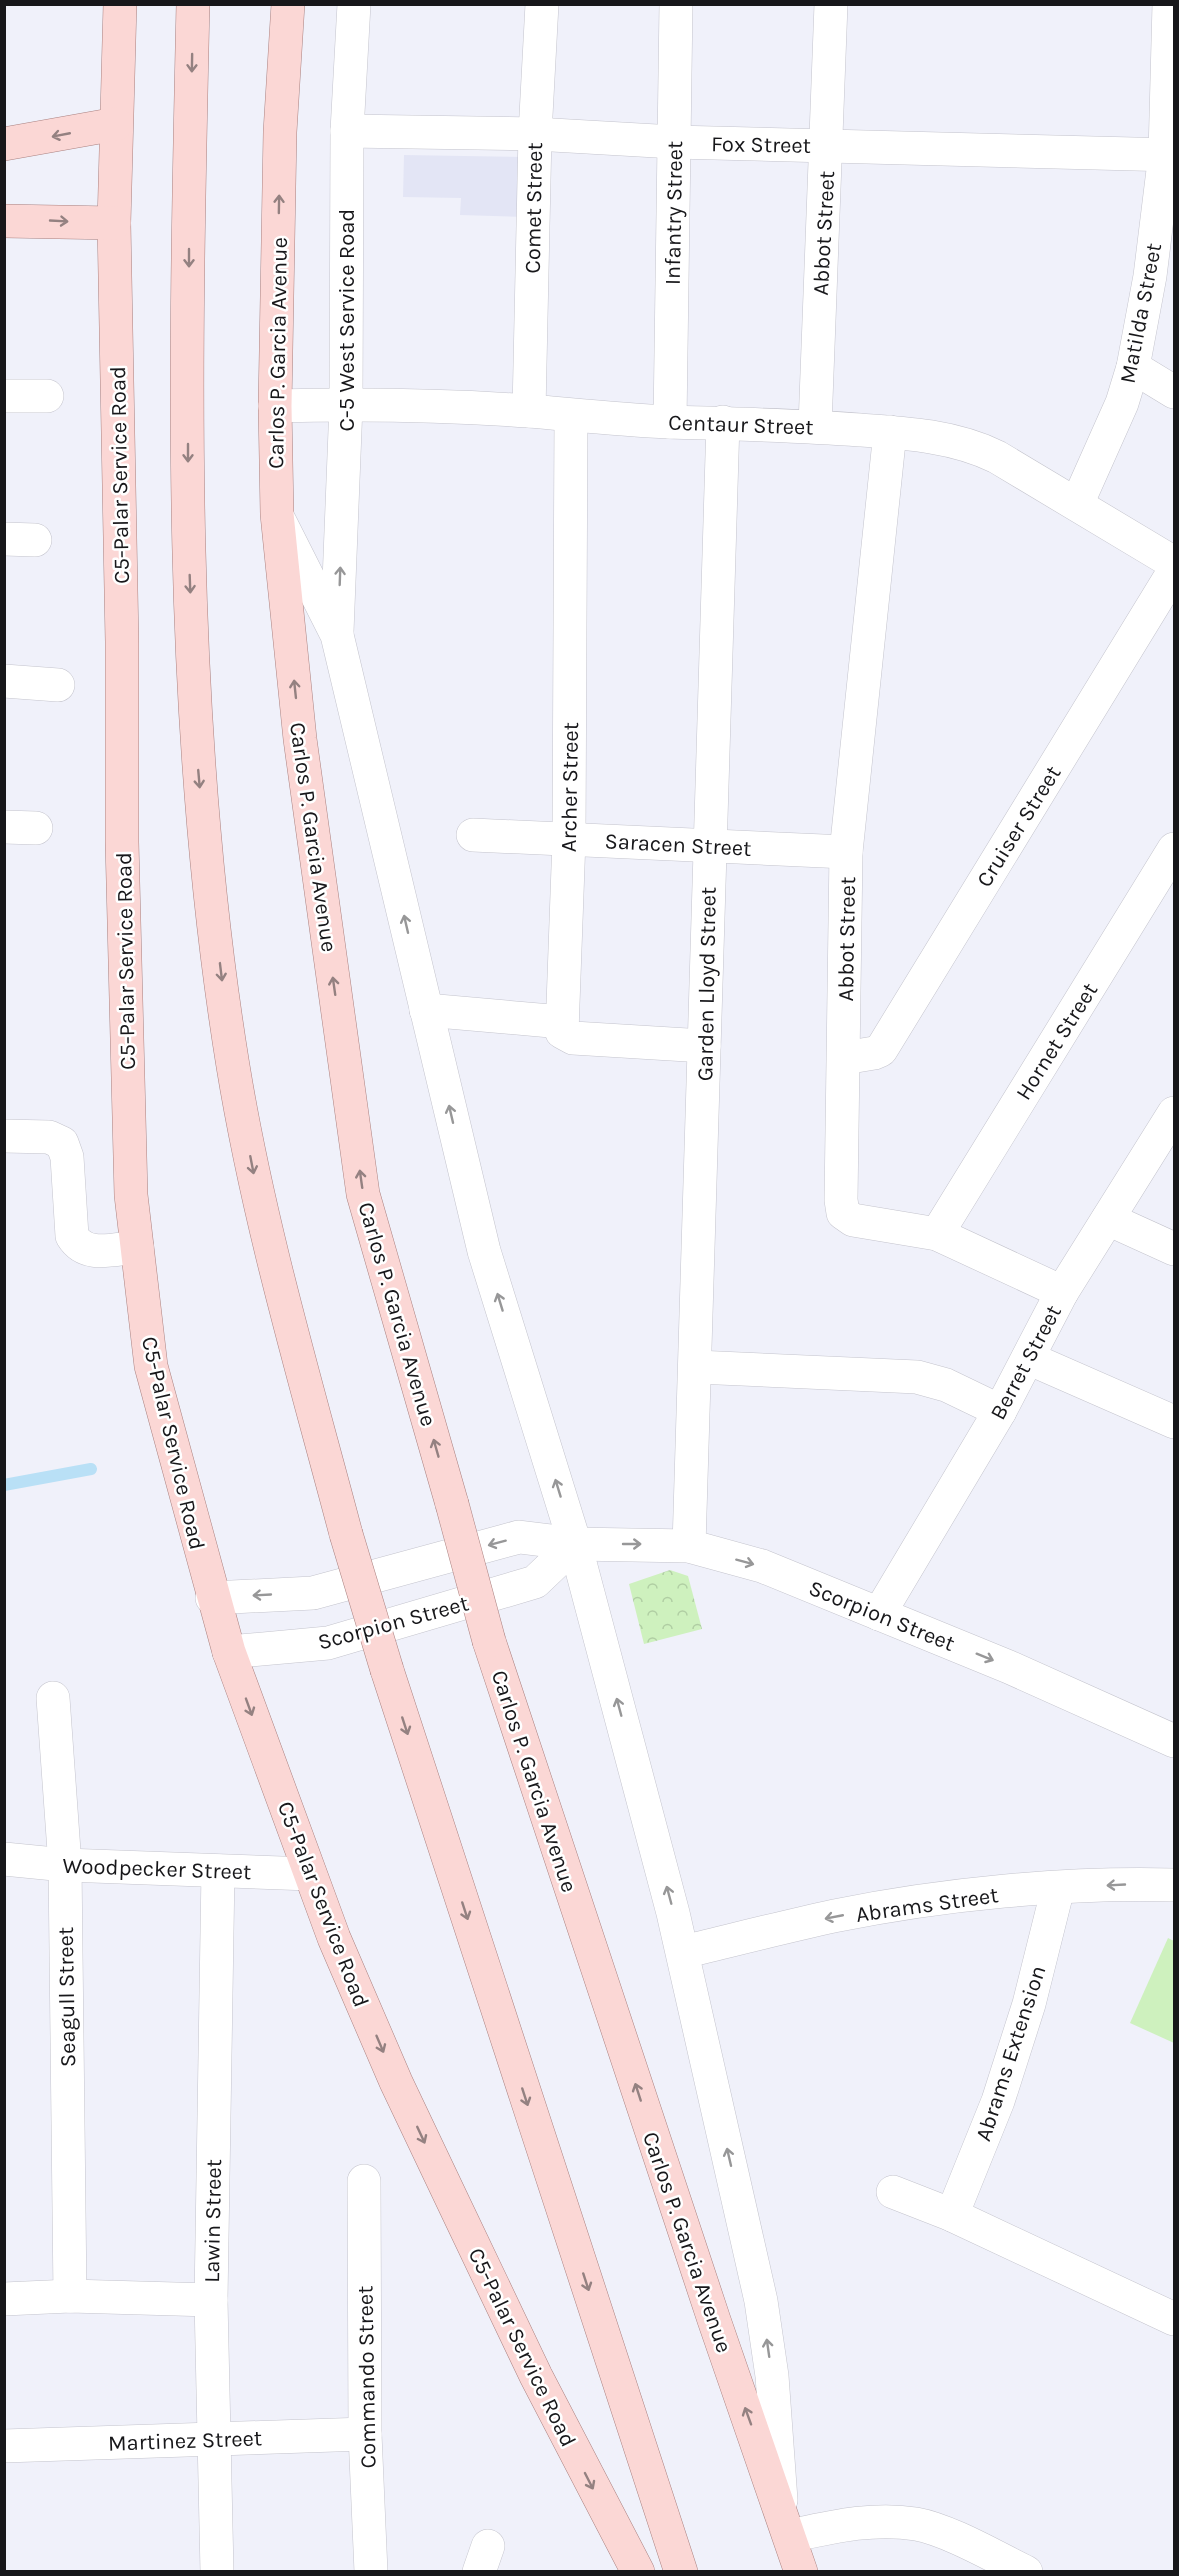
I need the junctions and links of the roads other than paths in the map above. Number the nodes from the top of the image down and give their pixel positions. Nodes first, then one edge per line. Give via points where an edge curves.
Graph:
1 (120, 4) edge
2 (193, 4) edge
3 (288, 4) edge
4 (354, 4) edge
5 (542, 4) edge
6 (676, 4) edge
7 (831, 4) edge
8 (1169, 4) edge
9 (116, 124) junction
10 (347, 131) junction
11 (535, 134) junction
12 (674, 142) junction
13 (4, 144) edge
14 (827, 146) junction
15 (1170, 155) edge
16 (4, 220) edge
17 (114, 223) junction
18 (1133, 367) junction
19 (1174, 393) edge
20 (4, 396) edge
21 (47, 396) dead end
22 (346, 405) junction
23 (275, 406) junction
24 (529, 411) junction
25 (571, 416) junction
26 (670, 422) junction
27 (723, 422) junction
28 (815, 426) junction
29 (890, 432) junction
30 (1077, 504) junction
31 (277, 514) junction
32 (1174, 563) edge
33 (1174, 571) edge
34 (337, 635) junction
35 (4, 681) edge
36 (58, 685) dead end
37 (4, 827) edge
38 (36, 828) dead end
39 (474, 835) dead end
40 (568, 839) junction
41 (709, 845) junction
42 (1174, 849) edge
43 (846, 852) junction
44 (426, 1010) junction
45 (562, 1022) junction
46 (705, 1046) junction
47 (844, 1058) junction
48 (1174, 1113) edge
49 (4, 1136) edge
50 (1108, 1219) junction
51 (937, 1234) junction
52 (137, 1247) junction
53 (1174, 1249) edge
54 (1062, 1292) junction
55 (1028, 1358) junction
56 (696, 1367) junction
57 (1000, 1411) junction
58 (1174, 1422) edge
59 (575, 1544) junction
60 (689, 1546) junction
61 (212, 1598) junction
62 (879, 1614) junction
63 (229, 1652) junction
64 (53, 1698) dead end
65 (1174, 1741) edge
66 (4, 1859) edge
67 (64, 1865) junction
68 (218, 1871) junction
69 (310, 1874) junction
70 (1174, 1885) edge
71 (1058, 1888) junction
72 (683, 1952) junction
73 (364, 2181) dead end
74 (893, 2192) dead end
75 (952, 2215) junction
76 (70, 2296) junction
77 (4, 2299) edge
78 (211, 2300) junction
79 (1174, 2319) edge
80 (365, 2434) junction
81 (216, 2439) junction
82 (4, 2446) edge
83 (786, 2523) junction
84 (217, 2571) edge
85 (371, 2571) edge
86 (638, 2571) edge
87 (681, 2571) edge
88 (801, 2571) edge
89 (1026, 2571) edge

1 - 9 main road, C5-Palar Service Road
2 -> 87 main road, bridge via 188,525 196,739 206,858 233,1066 264,1224 346,1534
23 -> 3 main road, Carlos P. Garcia Avenue via 280,132
4 - 10 street, C-5 West Service Road
5 - 11 street, Comet Street
6 - 12 street, Infantry Street
7 - 14 street, Abbot Street
8 - 15 street, Matilda Street
9 -> 13 main road
9 - 17 main road, C5-Palar Service Road
10 - 11 street, Fox Street
10 - 22 street, C-5 West Service Road
11 - 12 street, Fox Street
11 - 24 street, Comet Street
12 - 14 street, Fox Street
12 - 26 street, Infantry Street
14 - 15 street, Fox Street
14 - 28 street, Abbot Street
15 - 18 street, Matilda Street
16 -> 17 main road
17 - 52 main road, C5-Palar Service Road via 123,854 131,1195
18 - 19 street
18 - 30 street, Matilda Street via 1122,403
20 - 21 street
22 - 23 street, Centaur Street
22 - 24 street, Centaur Street
34 -> 22 street, C-5 West Service Road
23 - 31 main road, Carlos P. Garcia Avenue
24 - 25 street, Centaur Street
25 - 26 street, Centaur Street
25 - 40 street, Archer Street
26 - 27 street, Centaur Street
27 - 28 street, Centaur Street
27 - 41 street, Garden Lloyd Street
28 - 29 street, Centaur Street
29 - 30 street, Centaur Street via 975,446
29 - 43 street, Abbot Street
30 - 32 street, Centaur Street
31 - 34 street
83 -> 31 main road, Carlos P. Garcia Avenue, bridge via 714,2320 489,1641 363,1194 300,739
33 - 47 street, Cruiser Street via 880,1050
44 -> 34 street
35 - 36 street
37 - 38 street
39 - 40 street, Saracen Street
40 - 41 street, Saracen Street
40 - 45 street, Archer Street
41 - 43 street, Saracen Street
41 - 46 street, Garden Lloyd Street
42 - 51 street, Hornet Street
43 - 47 street, Abbot Street
44 - 45 street
59 -> 44 street via 484,1251
45 - 46 street via 562,1032 573,1038
46 - 56 street, Garden Lloyd Street
47 - 51 street, Abbot Street via 843,1213 853,1220
48 - 50 street, Berret Street
49 - 52 street via 49,1137 62,1143 68,1157 72,1236 78,1246 87,1252
50 - 53 street
50 - 54 street, Berret Street
51 - 54 street, Abbot Street
52 - 61 main road, C5-Palar Service Road via 151,1366
54 - 55 street, Berret Street
55 - 57 street, Berret Street
55 - 58 street
56 - 57 street via 917,1377 946,1385
56 - 60 street, Garden Lloyd Street
57 - 62 street, Berret Street
59 -> 60 street, Scorpion Street
59 -> 61 street, Scorpion Street via 519,1537 313,1593
59 - 63 street, Scorpion Street via 535,1582 328,1643
72 -> 59 street
60 -> 62 street, Scorpion Street via 762,1566
61 - 63 main road, C5-Palar Service Road
62 -> 65 street, Scorpion Street
63 -> 69 main road, C5-Palar Service Road
64 - 67 street, Seagull Street
66 - 67 street, Woodpecker Street
67 - 68 street, Woodpecker Street
67 - 76 street, Seagull Street
68 - 69 street, Woodpecker Street
68 - 78 street, Lawin Street
69 -> 86 main road, C5-Palar Service Road via 396,2082 536,2376
70 -> 71 street, Abrams Street
71 -> 72 street, Abrams Street via 835,1916
71 - 75 street, Abrams Extension via 1029,2004 998,2101
83 -> 72 street via 761,2301
73 - 80 street, Commando Street
74 - 75 street
75 - 79 street
76 - 77 street
76 - 78 street
78 - 81 street, Lawin Street
80 - 81 street, Martinez Street
80 - 85 street, Commando Street
81 - 82 street, Martinez Street
81 - 84 street, Lawin Street
83 - 88 main road, Carlos P. Garcia Avenue
83 - 89 street via 886,2521 919,2525

